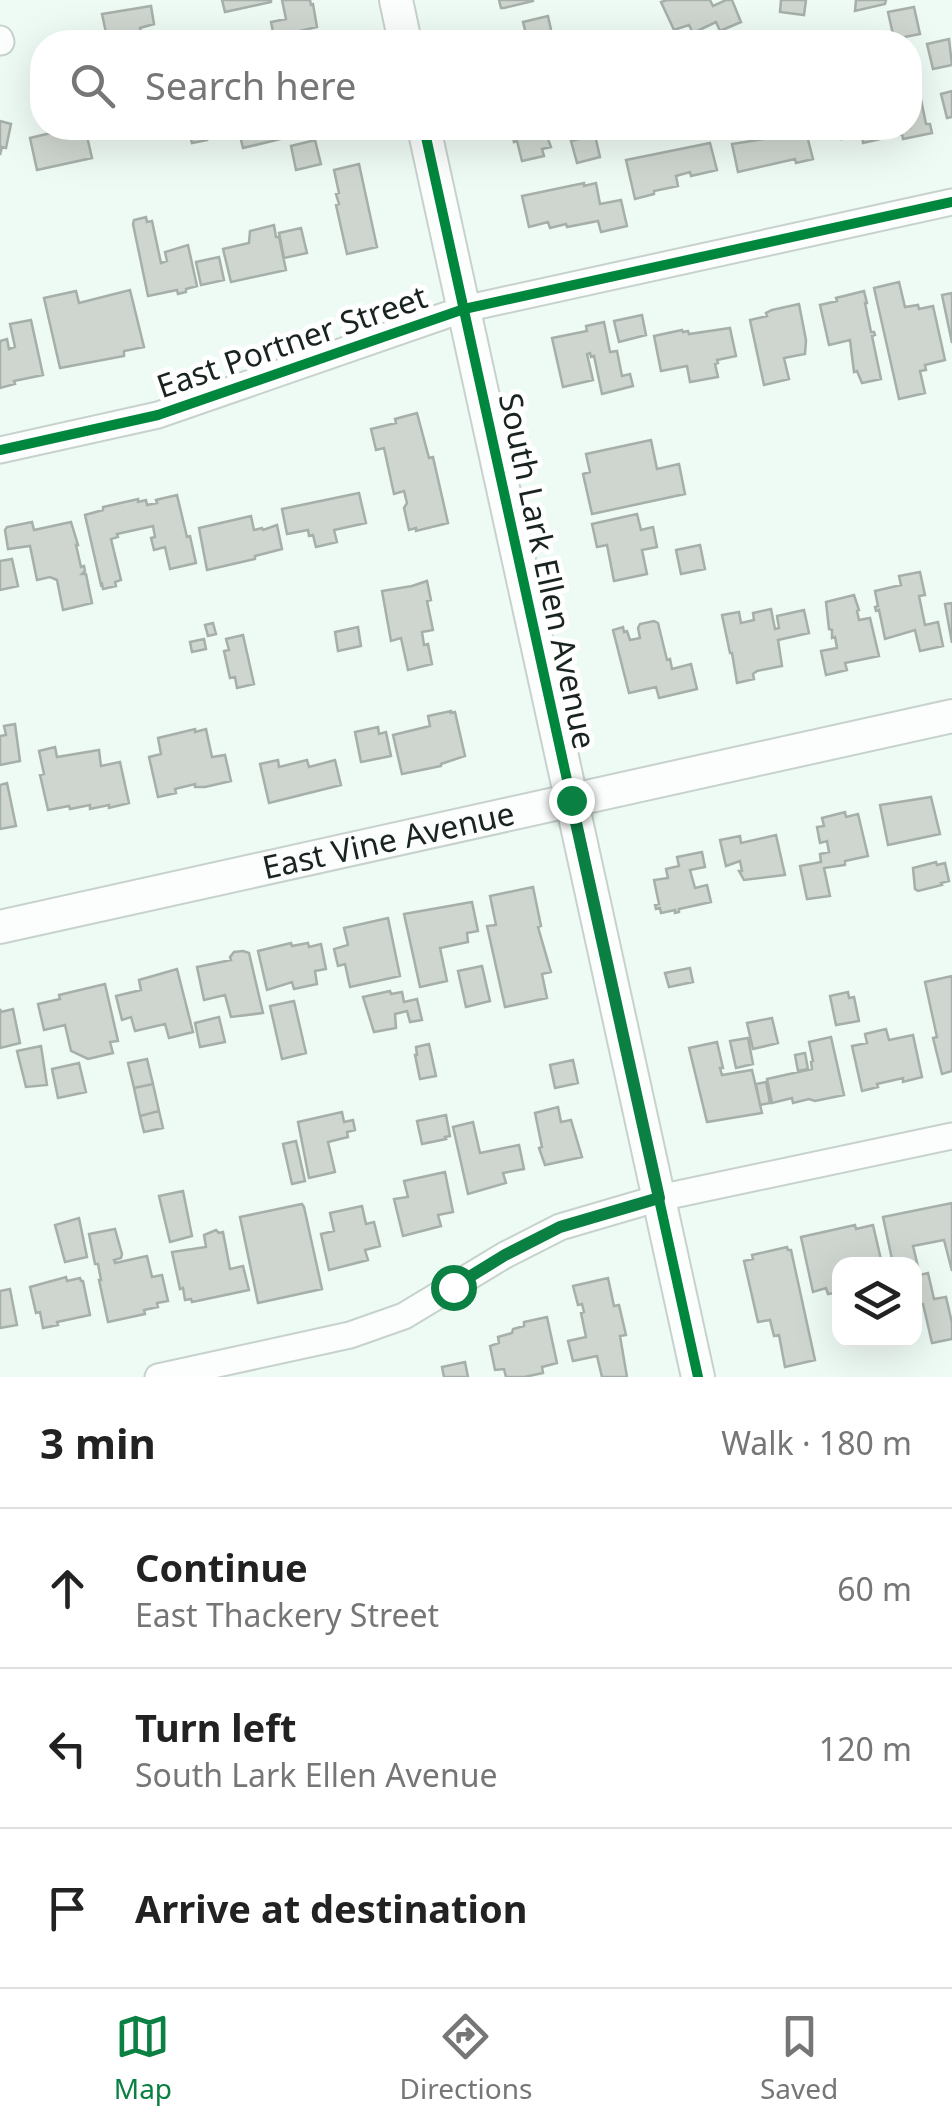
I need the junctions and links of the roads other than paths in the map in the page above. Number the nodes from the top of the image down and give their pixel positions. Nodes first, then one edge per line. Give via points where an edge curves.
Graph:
1 (396, 0) edge
2 (403, 30) edge
3 (427, 140) edge
4 (952, 202) edge
5 (464, 308) junction
6 (0, 450) edge
7 (952, 716) edge
8 (571, 800) junction
9 (0, 928) edge
10 (952, 1136) edge
11 (659, 1198) junction
12 (158, 1377) edge
13 (698, 1377) edge

1 - 2 street
3 - 5 street, South Lark Ellen Avenue
4 - 5 street, East Portner Street
5 - 6 street, East Portner Street via 158,416
5 - 8 street, South Lark Ellen Avenue
7 - 8 street, East Vine Avenue
8 - 9 street, East Vine Avenue
8 - 11 street, South Lark Ellen Avenue
10 - 11 street
11 - 12 street via 560,1227 404,1316 350,1335
11 - 13 street, South Lark Ellen Avenue

